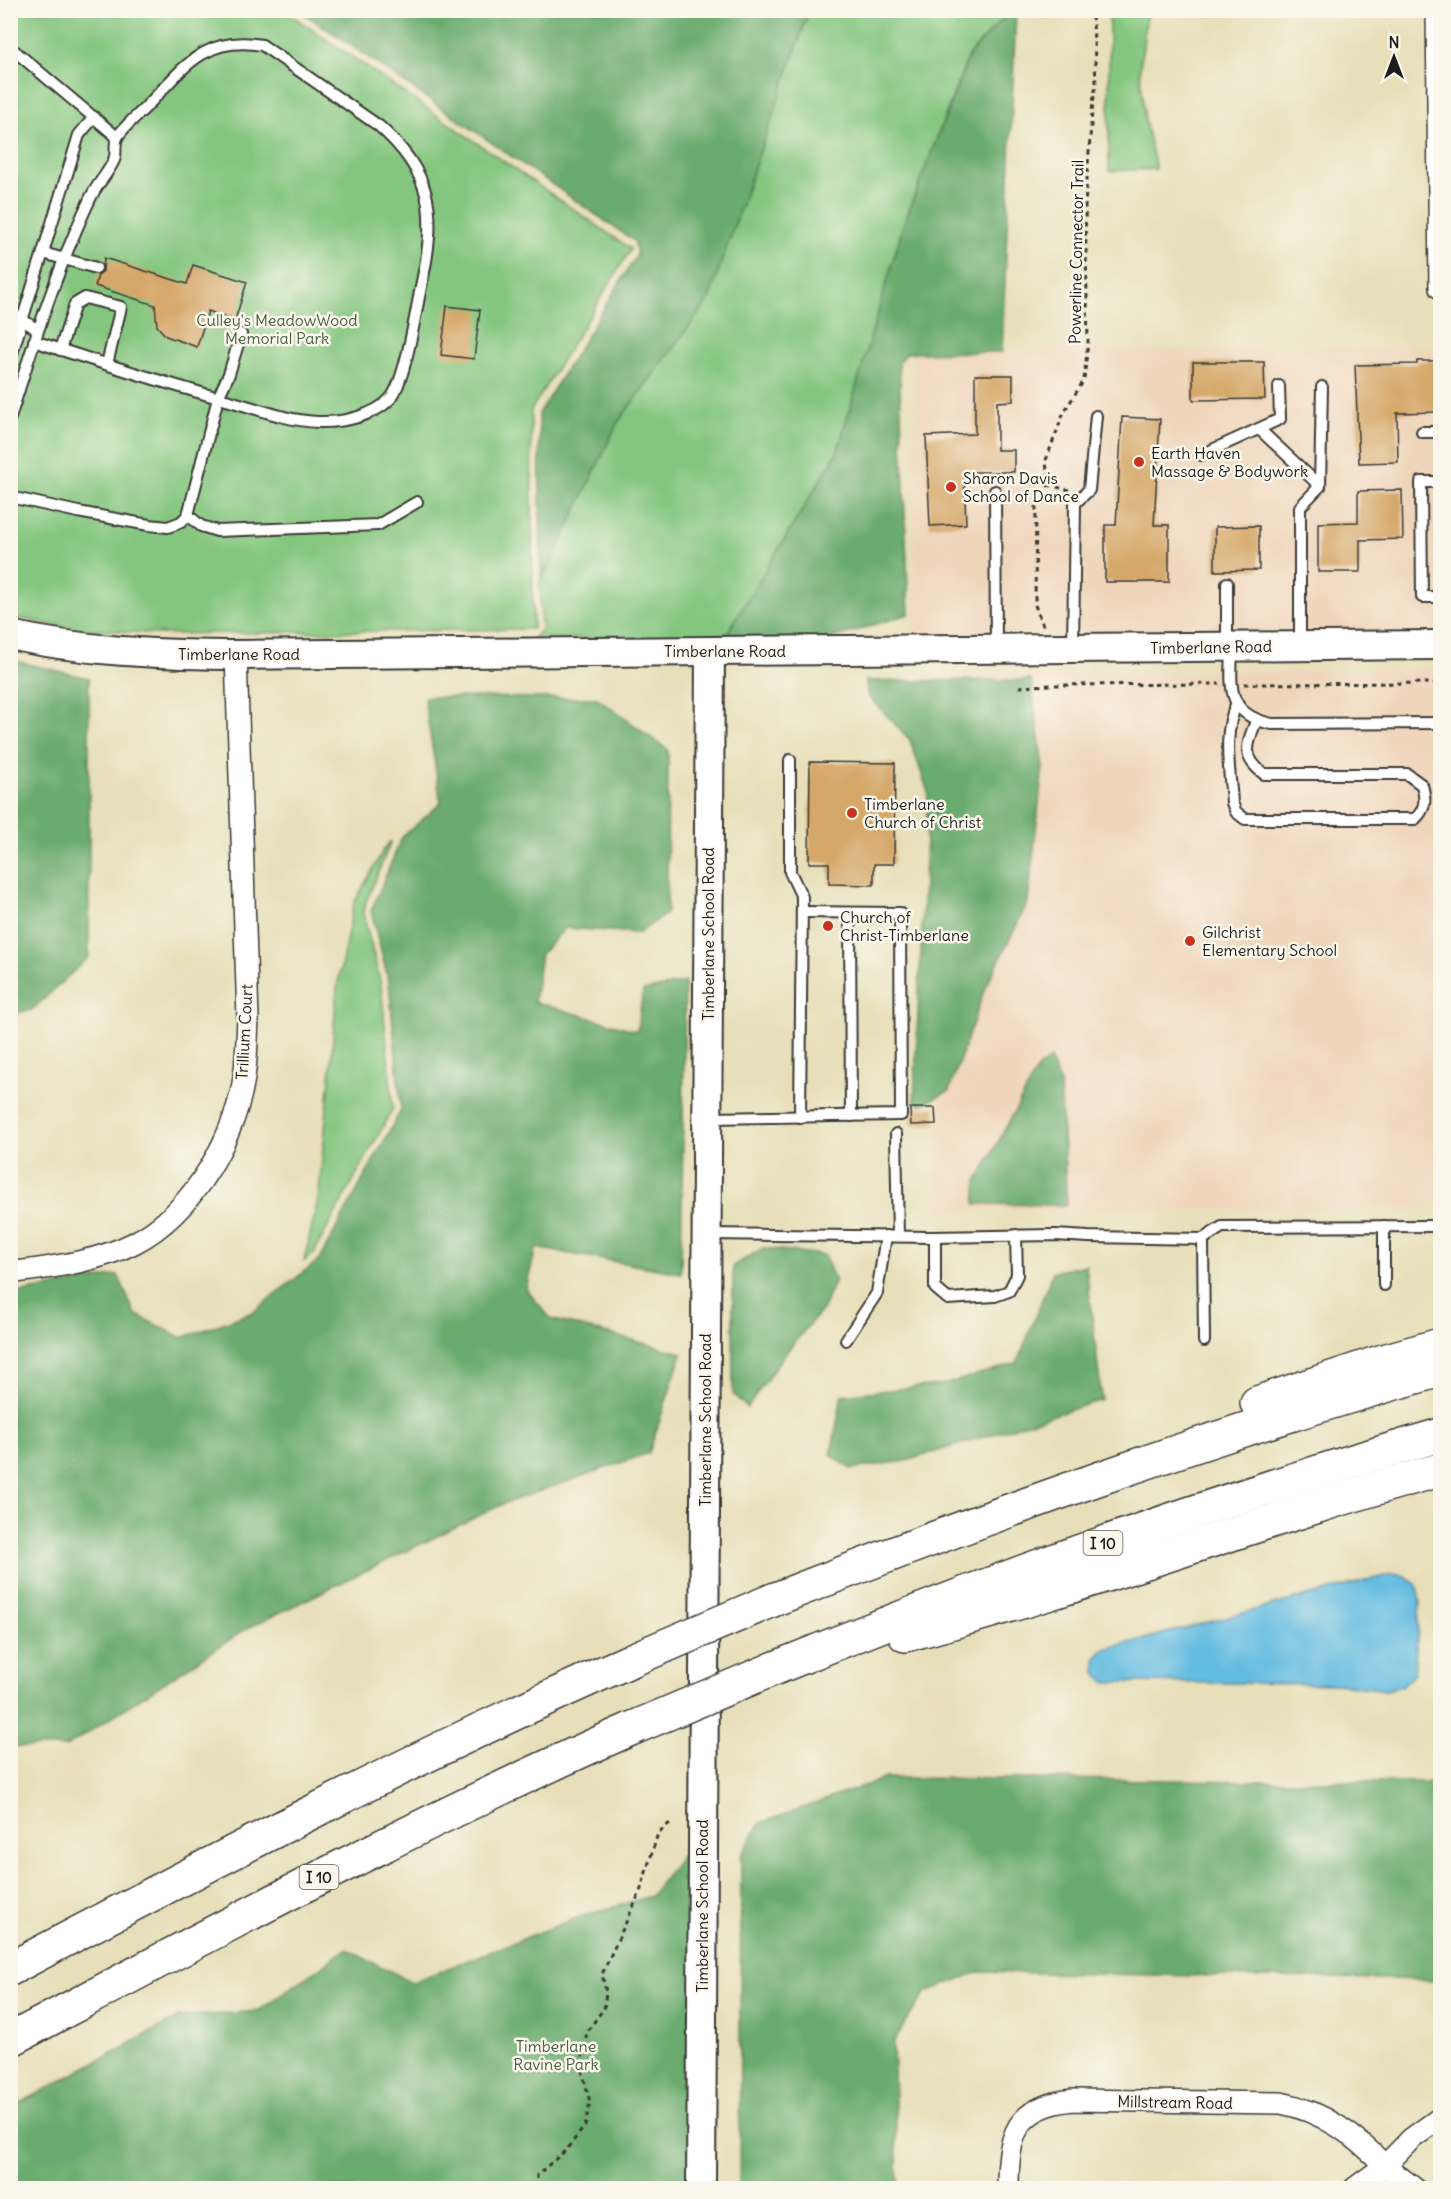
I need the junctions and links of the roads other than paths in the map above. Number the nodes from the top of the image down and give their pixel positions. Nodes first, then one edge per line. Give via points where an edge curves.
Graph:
1 (1437, 10) edge
2 (10, 47) edge
3 (94, 117) junction
4 (117, 137) junction
5 (42, 253) junction
6 (65, 260) junction
7 (96, 268) dead end
8 (1440, 288) edge
9 (10, 312) edge
10 (23, 321) junction
11 (241, 334) dead end
12 (36, 336) junction
13 (60, 350) junction
14 (10, 360) edge
15 (107, 364) junction
16 (1278, 386) dead end
17 (1322, 387) dead end
18 (218, 398) junction
19 (1096, 416) dead end
20 (10, 418) edge
21 (1259, 429) junction
22 (1422, 432) dead end
23 (1440, 432) edge
24 (1201, 455) dead end
25 (1440, 482) edge
26 (1320, 486) junction
27 (995, 491) dead end
28 (10, 497) edge
29 (417, 502) dead end
30 (188, 515) junction
31 (1227, 583) dead end
32 (1440, 597) edge
33 (10, 635) edge
34 (1440, 645) edge
35 (1300, 646) junction
36 (1230, 647) junction
37 (1073, 648) junction
38 (996, 649) junction
39 (710, 651) junction
40 (236, 655) junction
41 (1237, 703) junction
42 (1256, 721) junction
43 (1440, 723) edge
44 (790, 760) dead end
45 (802, 912) junction
46 (850, 913) junction
47 (851, 1116) junction
48 (800, 1117) junction
49 (707, 1118) junction
50 (896, 1134) dead end
51 (1384, 1226) junction
52 (1440, 1226) edge
53 (707, 1234) junction
54 (1016, 1235) junction
55 (892, 1236) junction
56 (935, 1237) junction
57 (1203, 1239) junction
58 (10, 1272) edge
59 (1384, 1285) dead end
60 (846, 1340) dead end
61 (1204, 1341) dead end
62 (1440, 1345) edge
63 (1440, 1370) edge
64 (1440, 1435) edge
65 (1440, 1470) edge
66 (898, 1551) junction
67 (773, 1669) junction
68 (10, 1969) edge
69 (10, 2040) edge
70 (1440, 2118) edge
71 (1385, 2166) junction
72 (701, 2188) edge
73 (1008, 2188) edge
74 (1355, 2188) edge
75 (1414, 2188) edge

1 - 8 street
2 - 3 lane
3 - 4 lane
3 - 5 lane via 79,135
4 - 6 lane via 115,159 90,196
4 - 18 lane via 202,52 242,42 262,45 379,126 411,159 421,180 429,204 428,253 403,376 392,397 377,410 320,422
5 - 6 lane
5 - 10 lane
6 - 7 lane
6 - 12 lane
9 - 10 lane
10 - 12 lane
10 - 14 lane
11 - 18 lane
12 - 13 lane
12 - 20 lane
13 - 15 lane
13 - 15 lane via 75,304 85,298 122,307
15 - 18 lane
16 - 21 lane via 1280,419
17 - 26 lane
18 - 30 lane
19 - 37 lane via 1089,490 1074,502
21 - 24 lane
21 - 26 lane
22 - 23 lane
25 - 32 lane via 1421,482 1422,597
26 - 35 lane via 1300,507
27 - 38 lane
28 - 30 lane via 168,527
29 - 30 lane via 378,525 217,531 201,526
31 - 36 lane
33 - 40 street, Timberlane Road via 151,654
34 - 35 street, Timberlane Road
35 - 36 street, Timberlane Road
36 - 37 street, Timberlane Road
36 - 41 lane via 1231,684
37 - 38 street, Timberlane Road
38 - 39 street, Timberlane Road
39 - 40 street, Timberlane Road
39 - 49 street, Timberlane School Road
40 - 58 street, Trillium Court via 248,1018 245,1071 236,1109 220,1151 173,1217 134,1243 95,1257
41 - 42 lane via 1241,712
41 - 42 lane via 1228,731 1232,803 1245,819 1415,819 1422,813 1422,785 1407,774 1264,774 1248,756
42 - 43 lane
44 - 45 lane via 790,872 802,897
45 - 46 lane
45 - 48 lane
46 - 47 lane
46 - 47 lane via 900,913 901,1115
47 - 48 lane
48 - 49 lane
49 - 53 street, Timberlane School Road
50 - 55 lane
51 - 52 lane
51 - 57 lane via 1222,1227
51 - 59 lane
53 - 55 lane
53 - 72 street, Timberlane School Road
54 - 56 lane
54 - 56 lane via 1017,1275 1009,1291 995,1296 948,1299 935,1288
54 - 57 lane
55 - 56 lane
55 - 60 lane via 877,1293
57 - 61 lane
62 - 66 highway via 1316,1382 1185,1429
63 - 66 highway via 1150,1461
64 - 67 highway, I 10 via 1137,1531 959,1595
65 - 67 highway via 969,1618
66 - 68 highway, bridge via 773,1600 507,1716 218,1858
67 - 69 highway, I 10, bridge via 633,1728 342,1865
70 - 71 street via 1411,2139
71 - 73 street, Millstream Road via 1341,2128 1298,2106 1073,2100 1037,2108 1017,2129 1010,2147
71 - 74 street
71 - 75 street, Millstream Road

